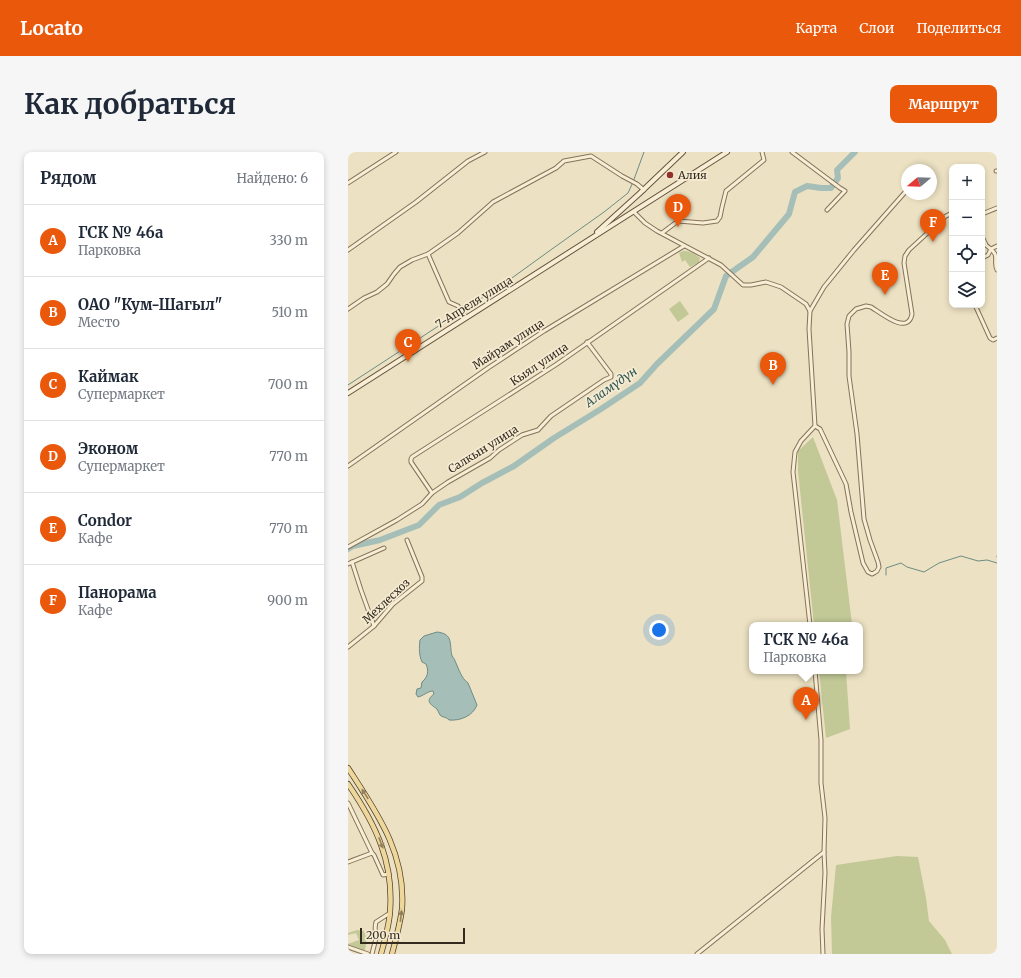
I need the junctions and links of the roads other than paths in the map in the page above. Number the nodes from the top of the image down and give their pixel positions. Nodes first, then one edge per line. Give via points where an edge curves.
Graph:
1 (396, 152) edge
2 (485, 152) edge
3 (587, 152) edge
4 (683, 152) edge
5 (727, 152) edge
6 (762, 152) edge
7 (792, 152) edge
8 (478, 153) edge
9 (592, 156) junction
10 (348, 183) edge
11 (644, 190) junction
12 (901, 197) edge
13 (997, 208) edge
14 (827, 210) dead end
15 (634, 212) junction
16 (985, 213) edge
17 (949, 214) edge
18 (662, 234) junction
19 (589, 239) junction
20 (985, 242) edge
21 (684, 246) junction
22 (997, 246) edge
23 (991, 249) junction
24 (348, 250) edge
25 (428, 254) junction
26 (985, 256) edge
27 (709, 258) junction
28 (997, 270) edge
29 (976, 308) edge
30 (348, 310) edge
31 (810, 311) junction
32 (466, 318) junction
33 (997, 338) edge
34 (587, 342) junction
35 (348, 393) edge
36 (815, 426) junction
37 (348, 466) edge
38 (432, 494) junction
39 (407, 540) dead end
40 (348, 547) edge
41 (384, 548) dead end
42 (352, 562) junction
43 (348, 564) edge
44 (810, 622) edge
45 (374, 626) junction
46 (348, 647) edge
47 (815, 674) edge
48 (348, 768) edge
49 (348, 784) edge
50 (348, 804) edge
51 (824, 852) junction
52 (372, 853) junction
53 (348, 862) edge
54 (389, 874) junction
55 (390, 913) junction
56 (386, 936) junction
57 (397, 938) junction
58 (348, 947) edge
59 (368, 954) edge
60 (372, 954) edge
61 (381, 954) edge
62 (392, 954) edge
63 (697, 954) edge
64 (823, 954) edge

1 - 10 street
2 - 8 street
3 - 9 street
4 - 11 main road
5 - 15 main road
6 - 18 street via 764,160 726,191 717,221 678,221
7 - 14 street via 846,191
8 - 24 street via 416,202
9 - 11 street
9 - 25 street via 564,161 556,168 493,202 458,233
11 - 19 main road
12 - 31 street via 824,287
13 - 16 street
15 - 18 street
15 - 19 main road
17 - 36 street via 905,256 912,314 909,322 901,324 866,306 856,309 848,316 849,376 864,520 879,567 872,574 863,563 846,484 820,429
18 - 21 street
19 - 32 main road, 7-Апреля улица
20 - 23 street
21 - 27 street
21 - 37 street, Майрам улица via 544,331
22 - 23 street
23 - 26 street
23 - 28 street via 996,257
25 - 30 street via 400,267 387,284
25 - 32 street via 449,302 458,306
27 - 31 street via 743,285 766,282 781,287 806,304
27 - 34 street, Кыял улица
29 - 33 street via 990,338
31 - 36 street
32 - 35 main road, 7-Апреля улица
34 - 38 street, Кыял улица via 412,457 411,462
34 - 38 street, Салкын улица via 611,377 551,416 538,430 522,435
36 - 44 street via 795,452 793,472
38 - 40 street, Салкын улица via 422,504 397,520
39 - 45 street, Мехлесхоз via 422,579
41 - 42 street
42 - 43 street
42 - 45 street
45 - 46 street, Мехлесхоз
47 - 51 street via 825,818
57 -> 48 main road via 402,898 397,858 384,825
49 -> 54 main road via 375,829
50 - 52 street
51 - 63 street
51 - 64 street
52 - 53 street
52 - 54 street via 383,875
54 - 55 main road
55 - 56 main road
55 - 60 street via 376,922
56 - 57 main road
56 - 61 main road
57 - 62 main road
58 - 59 street

